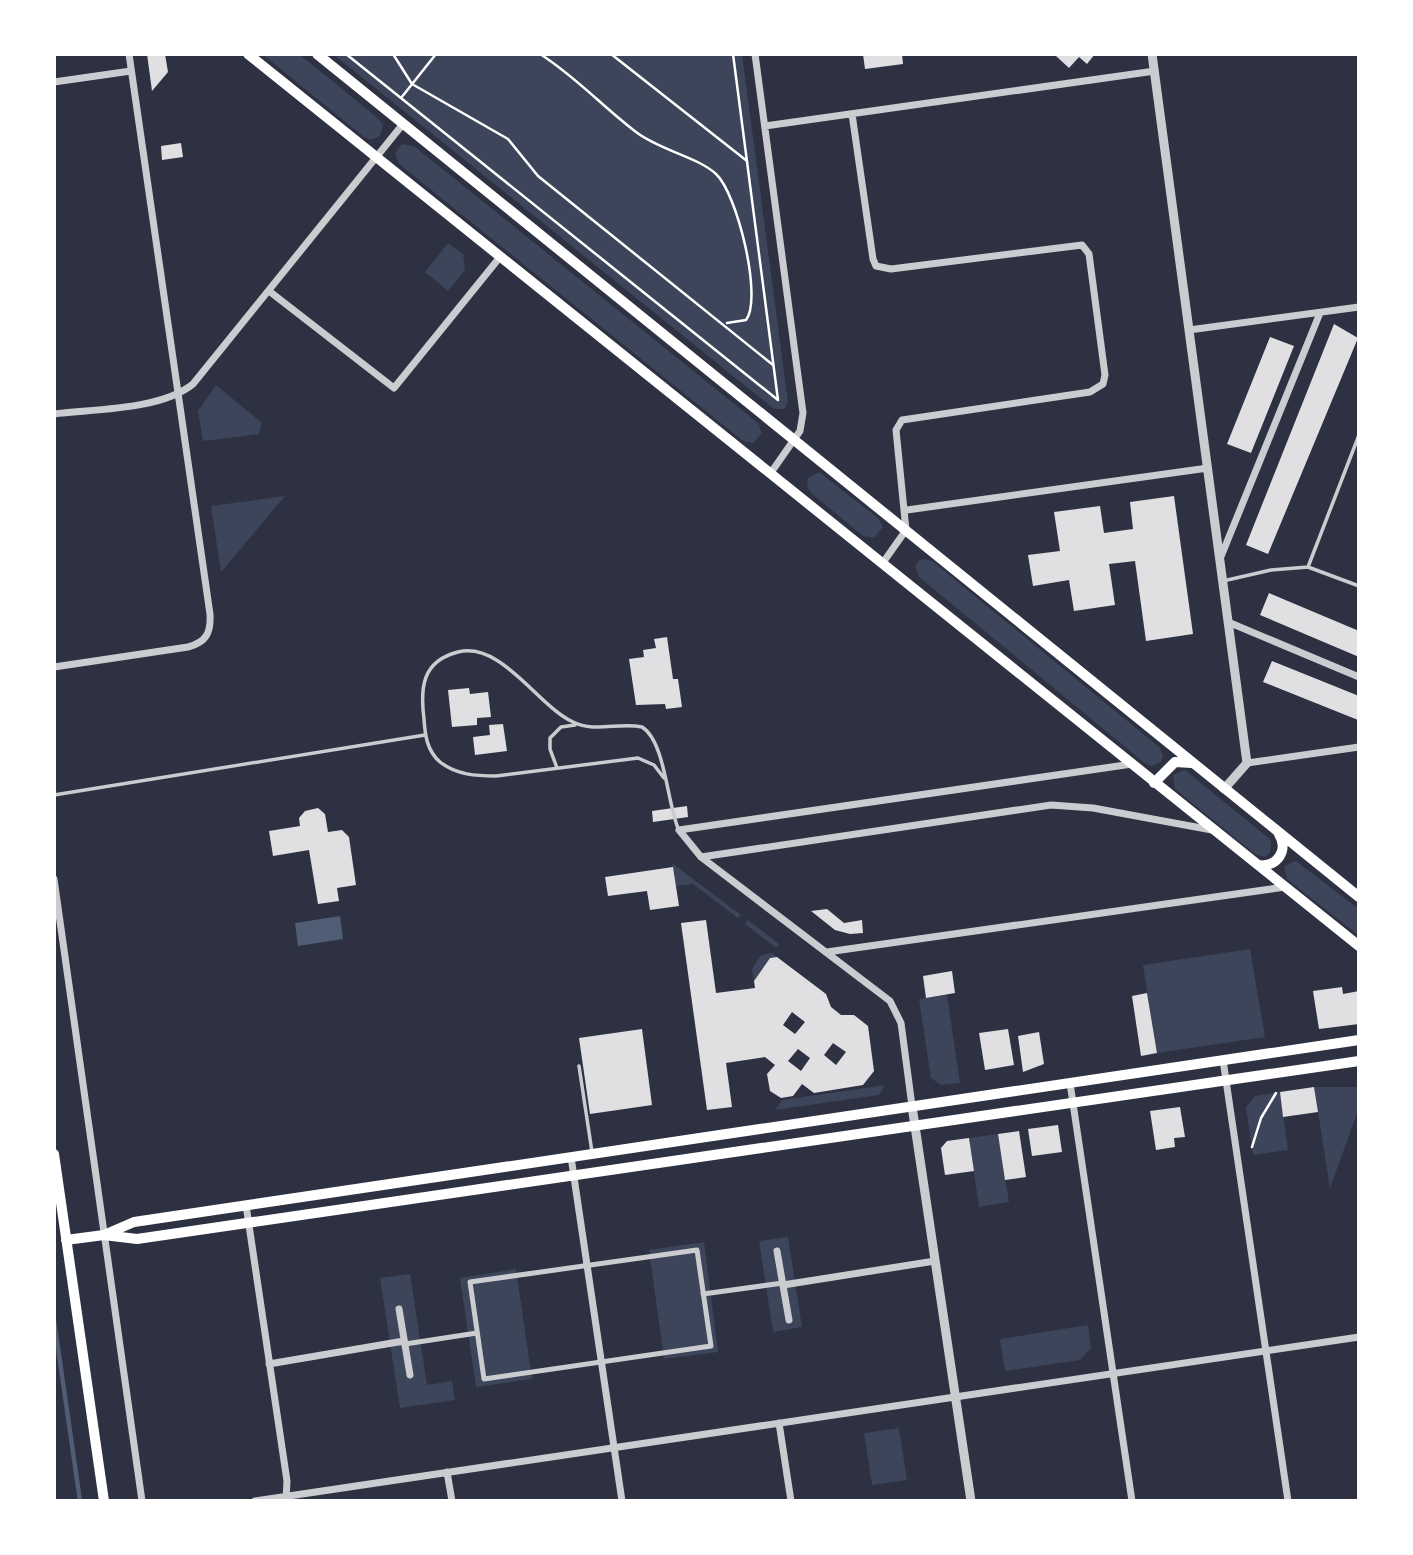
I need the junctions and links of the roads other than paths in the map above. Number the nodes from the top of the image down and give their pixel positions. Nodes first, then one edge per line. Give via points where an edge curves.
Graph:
1 (128, 54) edge
2 (248, 54) edge
3 (317, 54) edge
4 (755, 54) edge
5 (1153, 54) edge
6 (131, 71) junction
7 (1155, 71) junction
8 (54, 82) edge
9 (852, 114) junction
10 (403, 124) junction
11 (765, 126) junction
12 (376, 158) junction
13 (500, 257) junction
14 (269, 291) junction
15 (1359, 307) edge
16 (1320, 313) junction
17 (1189, 330) junction
18 (178, 395) junction
19 (54, 414) edge
20 (1359, 435) edge
21 (796, 440) junction
22 (1208, 468) junction
23 (770, 474) junction
24 (906, 510) junction
25 (906, 530) junction
26 (1220, 559) junction
27 (882, 564) junction
28 (1308, 567) junction
29 (1223, 581) junction
30 (1359, 586) edge
31 (1228, 622) junction
32 (54, 667) edge
33 (1359, 677) edge
34 (584, 726) junction
35 (425, 735) junction
36 (1359, 747) edge
37 (1247, 762) junction
38 (1132, 764) junction
39 (1193, 764) junction
40 (556, 768) junction
41 (664, 778) junction
42 (1154, 783) junction
43 (1224, 789) junction
44 (54, 795) edge
45 (679, 830) junction
46 (1214, 830) junction
47 (1279, 834) junction
48 (701, 857) junction
49 (1256, 864) junction
50 (54, 879) edge
51 (1285, 887) junction
52 (1359, 897) edge
53 (1359, 946) edge
54 (827, 952) junction
55 (1359, 1040) edge
56 (1223, 1060) junction
57 (1359, 1061) edge
58 (579, 1066) dead end
59 (1226, 1080) junction
60 (1070, 1083) junction
61 (1073, 1102) junction
62 (912, 1106) junction
63 (915, 1125) junction
64 (54, 1153) edge
65 (592, 1154) junction
66 (570, 1157) junction
67 (573, 1175) junction
68 (246, 1205) junction
69 (248, 1223) junction
70 (104, 1234) junction
71 (66, 1240) junction
72 (776, 1251) dead end
73 (935, 1261) junction
74 (587, 1266) junction
75 (783, 1284) junction
76 (703, 1294) junction
77 (399, 1309) dead end
78 (789, 1320) dead end
79 (477, 1333) junction
80 (1359, 1337) edge
81 (405, 1342) junction
82 (1266, 1351) junction
83 (601, 1362) junction
84 (269, 1364) junction
85 (1113, 1373) junction
86 (410, 1375) dead end
87 (955, 1397) junction
88 (779, 1423) junction
89 (614, 1447) junction
90 (447, 1472) junction
91 (286, 1499) edge
92 (104, 1501) edge
93 (142, 1501) edge
94 (255, 1501) edge
95 (452, 1501) edge
96 (622, 1501) edge
97 (790, 1501) edge
98 (971, 1501) edge
99 (1132, 1501) edge
100 (1289, 1501) edge

1 - 6 street
2 - 12 main road
3 - 10 main road
4 - 11 street
5 - 7 street
6 - 8 street
6 - 18 street
7 - 9 street
7 - 17 street
9 - 11 street
9 - 24 street via 876,266 891,270 1074,244 1087,248 1089,254 1103,384 1090,391 902,420 896,430
10 - 12 street
10 - 21 main road
11 - 21 street via 803,413
12 - 13 main road
12 - 14 street
13 - 14 street via 394,388
13 - 23 main road
14 - 18 street via 200,376
15 - 16 street
16 - 17 street
16 - 26 street
17 - 22 street
18 - 19 street
18 - 32 street via 209,614 206,638 188,647
20 - 28 lane
21 - 23 street
21 - 25 main road
22 - 24 street
22 - 26 street
23 - 27 main road
24 - 25 street
25 - 27 street
25 - 39 main road
26 - 29 street
27 - 38 main road
28 - 29 lane
28 - 30 lane
29 - 31 street
31 - 33 street
31 - 37 street
34 - 35 lane via 559,713 492,657 472,650 441,659 425,675 421,694
34 - 40 lane via 565,726 552,734 550,749
34 - 41 lane via 635,725 648,731
35 - 40 lane via 437,760 462,773 496,776
35 - 44 lane
36 - 37 street
37 - 43 street
38 - 42 main road
38 - 45 street
39 - 42 main road via 1175,762
39 - 43 main road
40 - 41 lane via 638,758 654,765
41 - 45 lane
42 - 46 main road
43 - 47 main road
45 - 48 street
46 - 48 street via 1051,805
46 - 49 main road
47 - 49 main road via 1283,846 1278,859 1267,866
47 - 52 main road
48 - 54 street
49 - 51 main road
50 - 70 street
51 - 53 main road
51 - 54 street
54 - 62 street via 896,1008
55 - 56 main road
56 - 59 street
56 - 60 main road
57 - 59 main road
58 - 65 lane
59 - 61 main road
59 - 82 street
60 - 61 street
60 - 62 main road
61 - 63 main road
61 - 85 street
62 - 63 street
62 - 65 main road
63 - 67 main road
63 - 73 street
64 - 71 main road
65 - 66 main road
66 - 67 street
66 - 68 main road
67 - 69 main road
67 - 74 street
68 - 69 street
68 - 70 main road via 134,1222
69 - 70 main road via 132,1239
69 - 84 street
70 - 71 main road
70 - 93 street
71 - 92 main road
72 - 75 street
73 - 75 street
73 - 87 street
74 - 76 street via 697,1250
74 - 79 street via 470,1282
74 - 83 street
75 - 76 street
75 - 78 street
76 - 83 street via 711,1346
77 - 81 street
79 - 81 street
79 - 83 street via 484,1379
80 - 82 street
81 - 84 street
81 - 86 street
82 - 85 street
82 - 100 street
83 - 89 street
84 - 91 street
85 - 87 street
85 - 99 street
87 - 88 street
87 - 98 street
88 - 89 street
88 - 97 street
89 - 90 street
89 - 96 street
90 - 91 street
90 - 95 street
91 - 94 street

